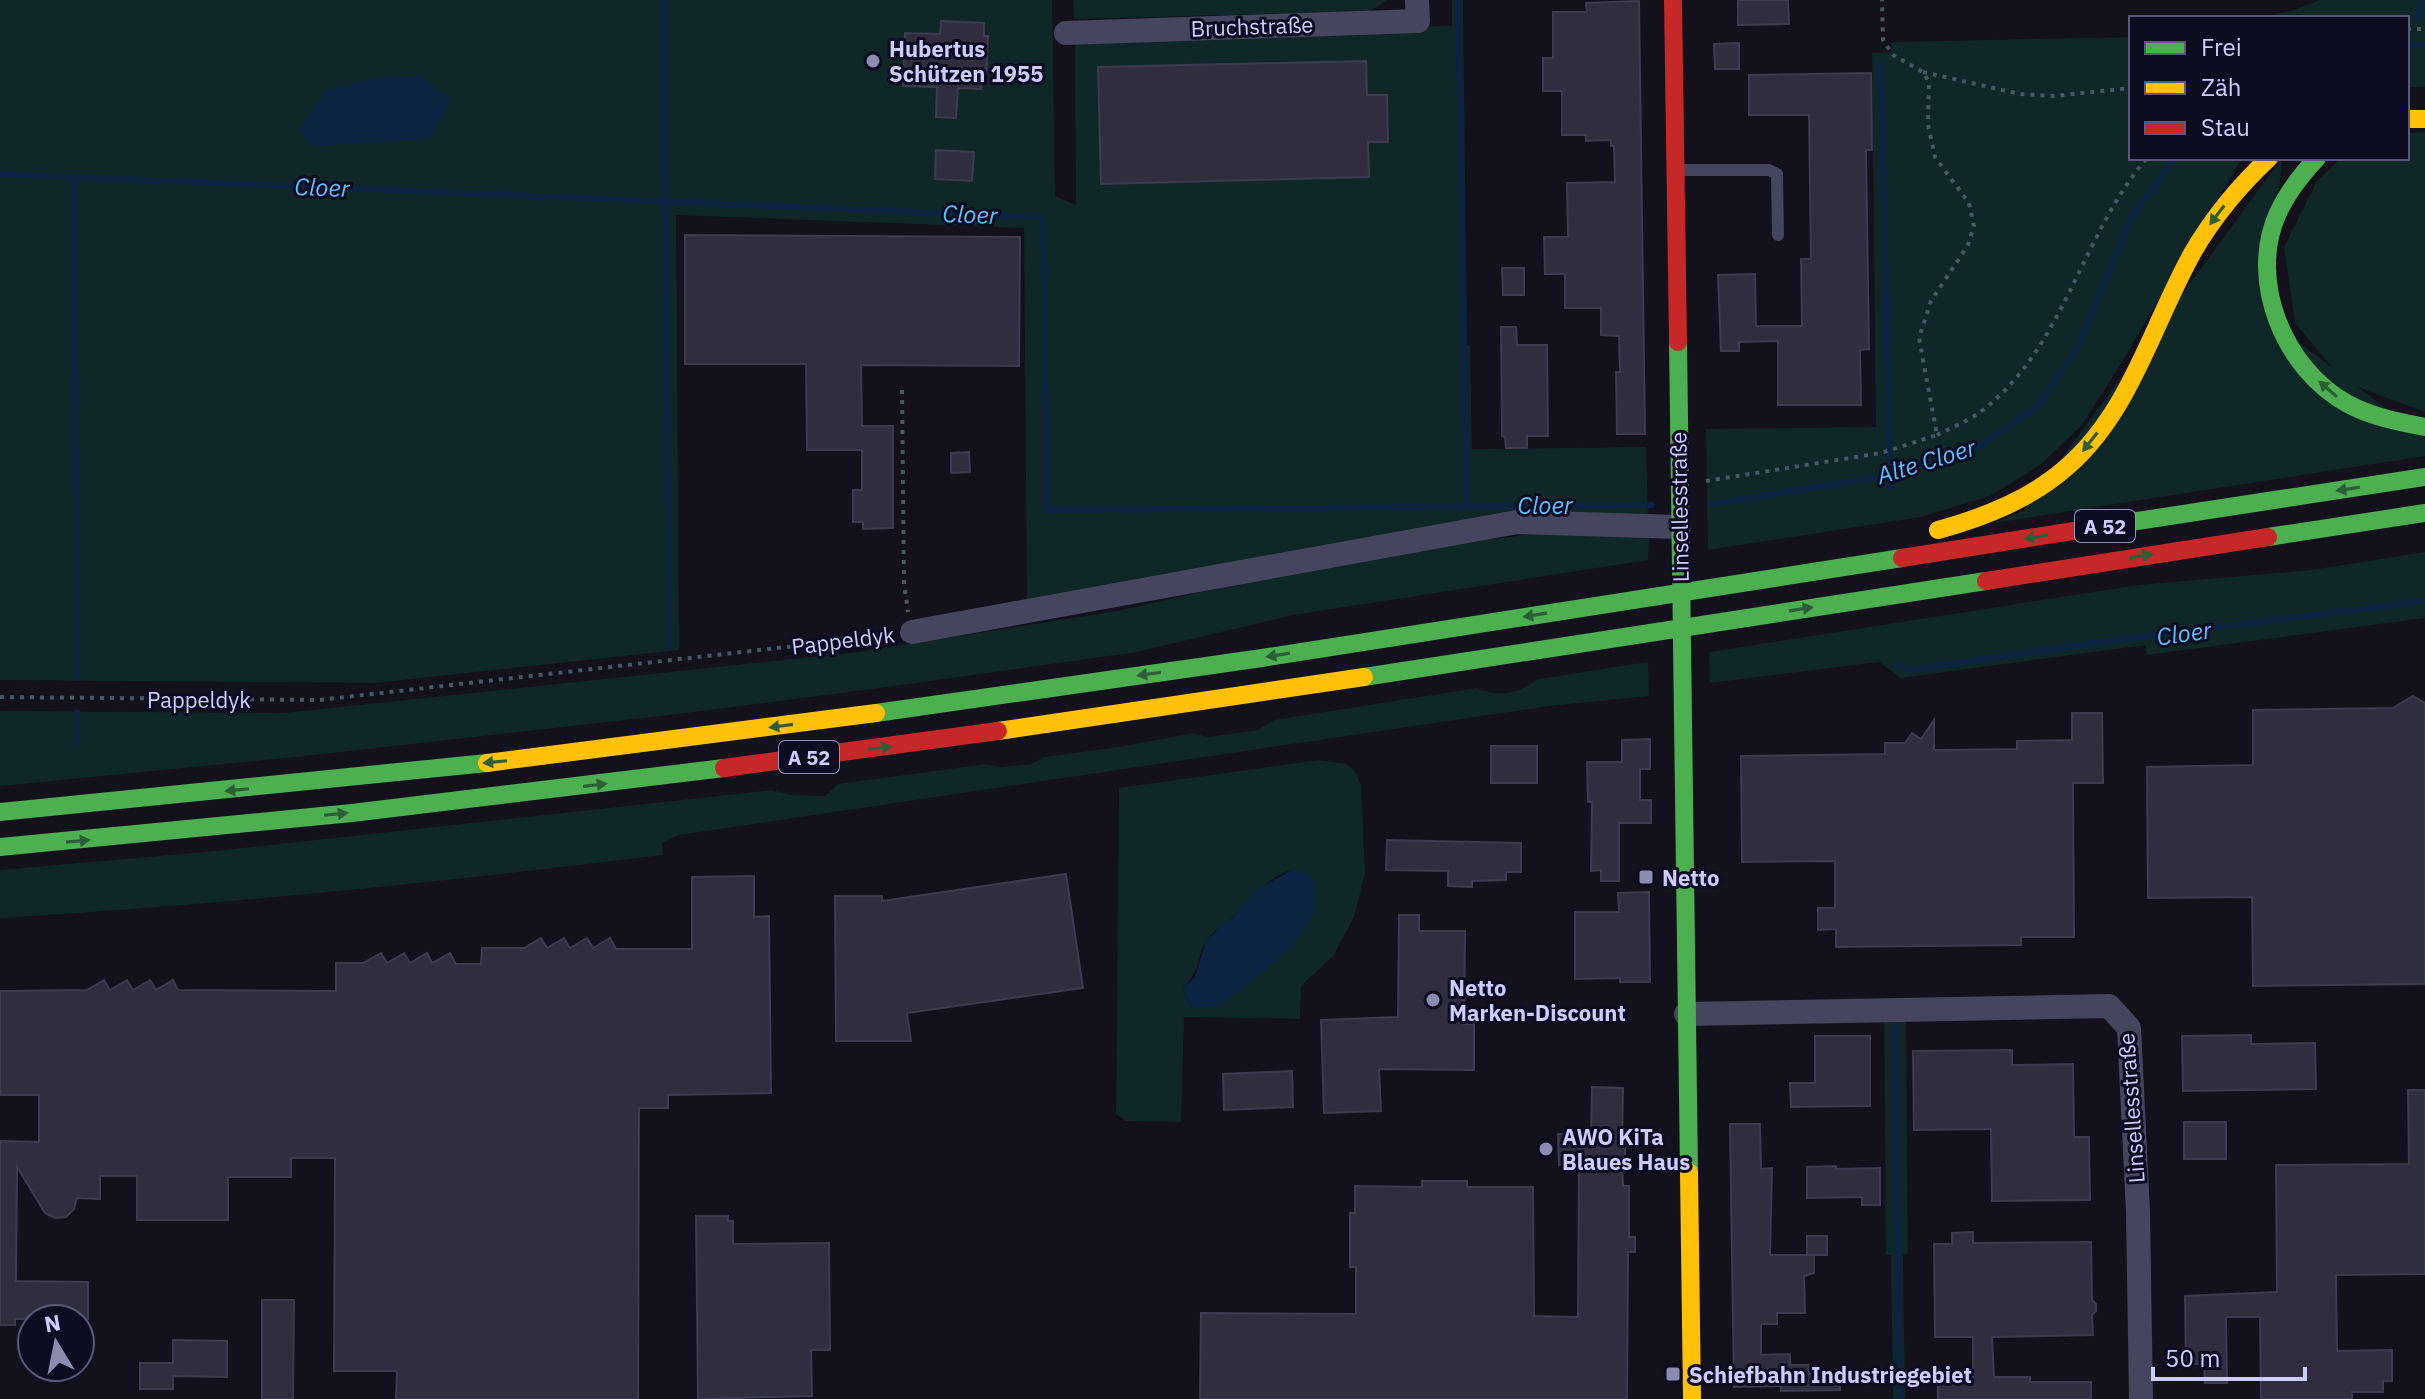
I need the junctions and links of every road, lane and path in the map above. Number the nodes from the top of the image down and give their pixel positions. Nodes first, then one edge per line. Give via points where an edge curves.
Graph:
1 (1417, 0) edge
2 (1673, 0) edge
3 (1882, 0) edge
4 (1066, 33) dead end
5 (1923, 72) junction
6 (2129, 88) edge
7 (2145, 160) edge
8 (2267, 160) edge
9 (2315, 160) edge
10 (1675, 170) junction
11 (1778, 235) dead end
12 (902, 390) dead end
13 (2425, 427) edge
14 (1937, 435) junction
15 (2425, 477) edge
16 (1679, 485) junction
17 (2425, 513) edge
18 (1679, 527) junction
19 (1914, 535) dead end
20 (1875, 543) dead end
21 (1785, 577) junction
22 (912, 632) junction
23 (0, 697) edge
24 (0, 812) edge
25 (0, 847) edge
26 (1686, 1014) junction
27 (1692, 1399) edge
28 (2141, 1399) edge

1 - 4 street, Bruchstraße via 1418,21
2 - 10 main road, Linsellesstraße
3 - 5 path via 1883,40 1893,55
5 - 6 path via 2020,94
5 - 14 path via 1929,82 1928,125 1935,157 1969,203 1974,226 1968,245 1931,301 1919,338
7 - 14 path via 2111,208 2049,329 2017,377 1980,412
8 -> 19 main road via 2208,227 2128,387 2083,451 2045,485 2000,510
13 -> 9 main road via 2386,420 2338,398 2305,369 2279,330 2266,286 2268,244 2281,205
10 - 11 lane via 1777,174
10 - 16 main road, Linsellesstraße
12 - 22 path via 904,583
14 - 16 path via 1881,453
15 -> 21 main road, A 52
16 - 18 main road, Linsellesstraße
25 -> 17 main road, A 52 via 593,786 905,745
18 - 22 street, Pappeldyk via 1517,522
18 - 26 main road, Linsellesstraße
20 - 21 main road
21 -> 24 main road, A 52 via 1227,663 591,751
22 - 23 path, Pappeldyk via 319,700
26 - 27 main road, Linsellesstraße
26 - 28 street, Linsellesstraße via 2109,1006 2129,1028

